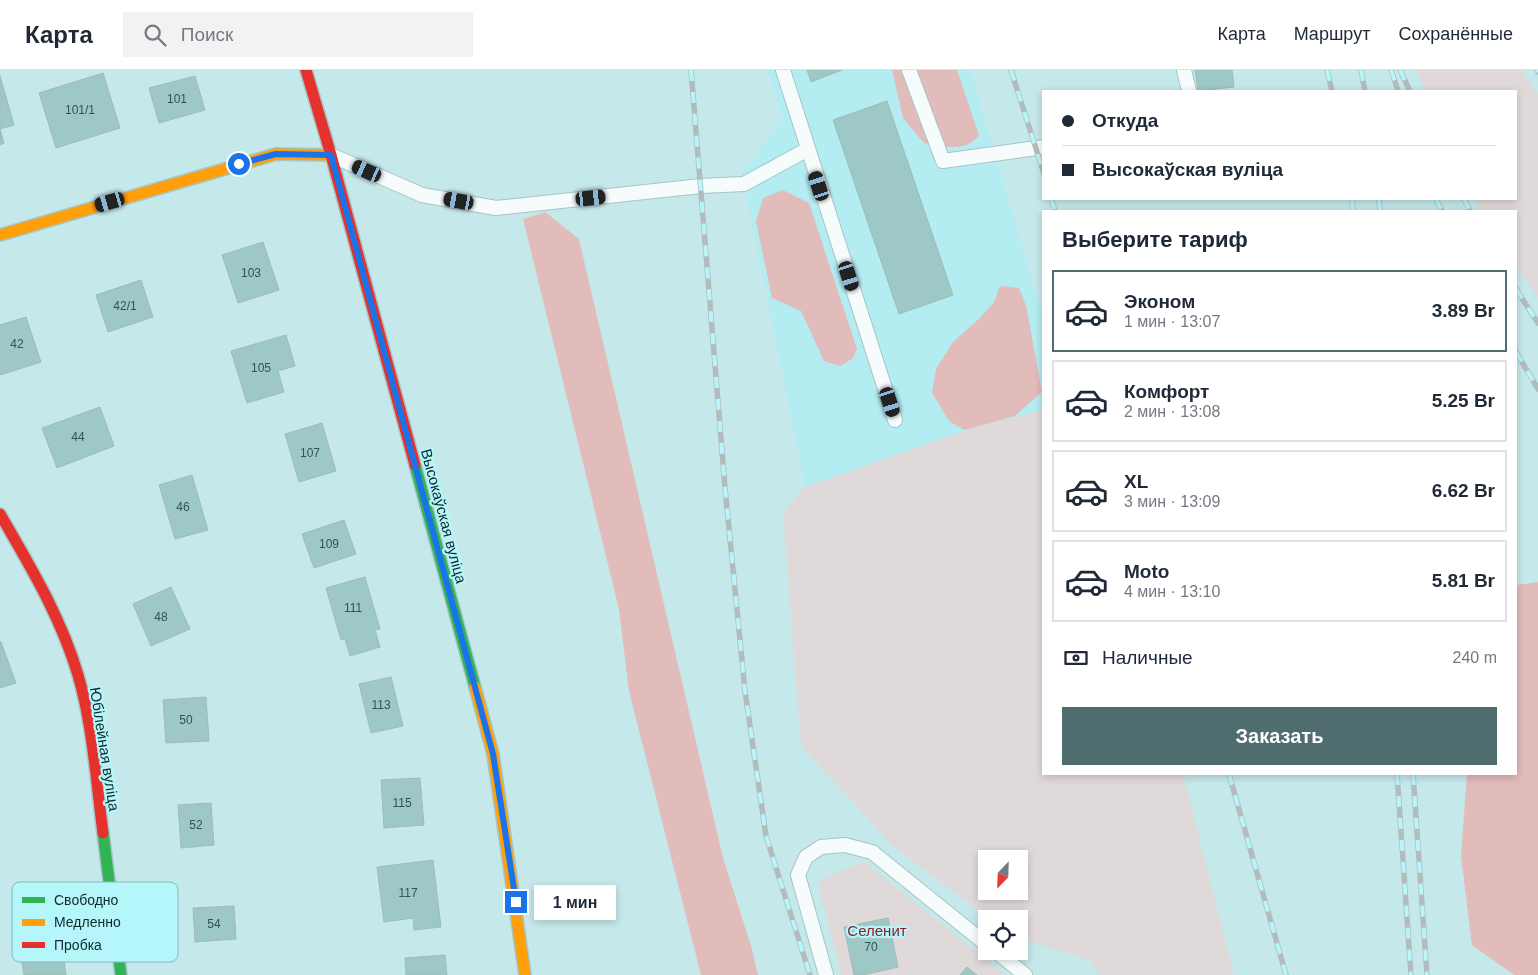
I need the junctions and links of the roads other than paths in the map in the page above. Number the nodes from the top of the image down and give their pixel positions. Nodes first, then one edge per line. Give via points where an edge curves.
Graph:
1 (306, 70) edge
2 (783, 70) edge
3 (909, 70) edge
4 (1184, 70) edge
5 (1189, 90) edge
6 (1042, 147) edge
7 (808, 150) junction
8 (331, 155) junction
9 (0, 235) edge
10 (895, 420) dead end
11 (0, 514) edge
12 (109, 882) edge
13 (978, 938) edge
14 (1007, 960) edge
15 (119, 962) edge
16 (121, 975) edge
17 (525, 975) edge
18 (826, 975) edge
19 (1025, 975) edge

1 - 8 street, Высокаўская вуліца
2 - 7 lane
3 - 6 lane via 943,161
4 - 5 lane
7 - 8 lane via 744,184 496,208 422,195
7 - 10 lane
8 - 9 street via 276,154
8 - 17 street, Высокаўская вуліца via 493,754
11 - 12 street, Юбілейная вуліца via 37,577 61,627 78,675 89,722
13 - 18 lane via 872,852 844,845 821,847 806,857 798,875
14 - 19 lane
15 - 16 street, Юбілейная вуліца

